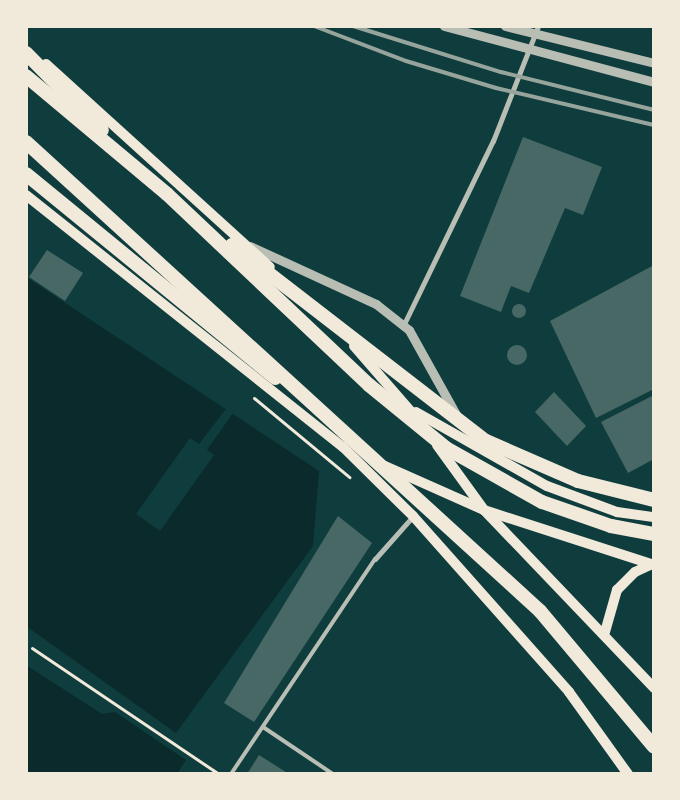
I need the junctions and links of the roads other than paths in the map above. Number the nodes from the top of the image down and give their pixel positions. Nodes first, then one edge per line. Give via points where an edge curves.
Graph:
1 (444, 26) edge
2 (505, 26) edge
3 (537, 30) edge
4 (26, 47) edge
5 (530, 53) junction
6 (26, 54) edge
7 (654, 63) edge
8 (26, 76) edge
9 (654, 82) edge
10 (26, 142) edge
11 (26, 174) edge
12 (167, 194) junction
13 (26, 195) edge
14 (244, 243) junction
15 (403, 326) junction
16 (412, 410) junction
17 (343, 447) junction
18 (488, 455) junction
19 (654, 500) edge
20 (425, 502) junction
21 (484, 510) junction
22 (413, 516) junction
23 (654, 517) edge
24 (654, 534) edge
25 (375, 559) joint
26 (653, 564) edge
27 (605, 632) junction
28 (595, 672) junction
29 (654, 688) edge
30 (262, 727) junction
31 (654, 746) edge
32 (654, 752) edge
33 (231, 774) edge
34 (333, 774) edge
35 (628, 774) edge

1 - 5 street
2 - 3 street
3 - 5 street
3 - 7 street
4 - 14 main road
5 - 9 street
5 - 15 street via 493,142
6 - 12 highway
8 - 12 highway
10 - 20 highway
11 - 20 highway
12 - 19 highway via 486,441 578,481
12 - 24 highway via 369,385 446,448 542,502 611,526
13 - 17 main road
14 - 15 street via 376,304
14 - 16 main road via 381,372
15 - 18 street via 440,378 459,419
16 - 18 main road
16 - 21 main road
17 - 21 main road
17 - 22 main road
18 - 23 main road via 547,486 617,512
20 - 28 highway via 540,611
21 - 26 main road
21 - 27 main road
22 - 25 street
22 - 35 main road via 569,692
25 - 30 lane
26 - 27 main road via 635,572 617,590
27 - 29 main road
28 - 31 highway
28 - 32 highway
30 - 33 lane
30 - 34 lane

